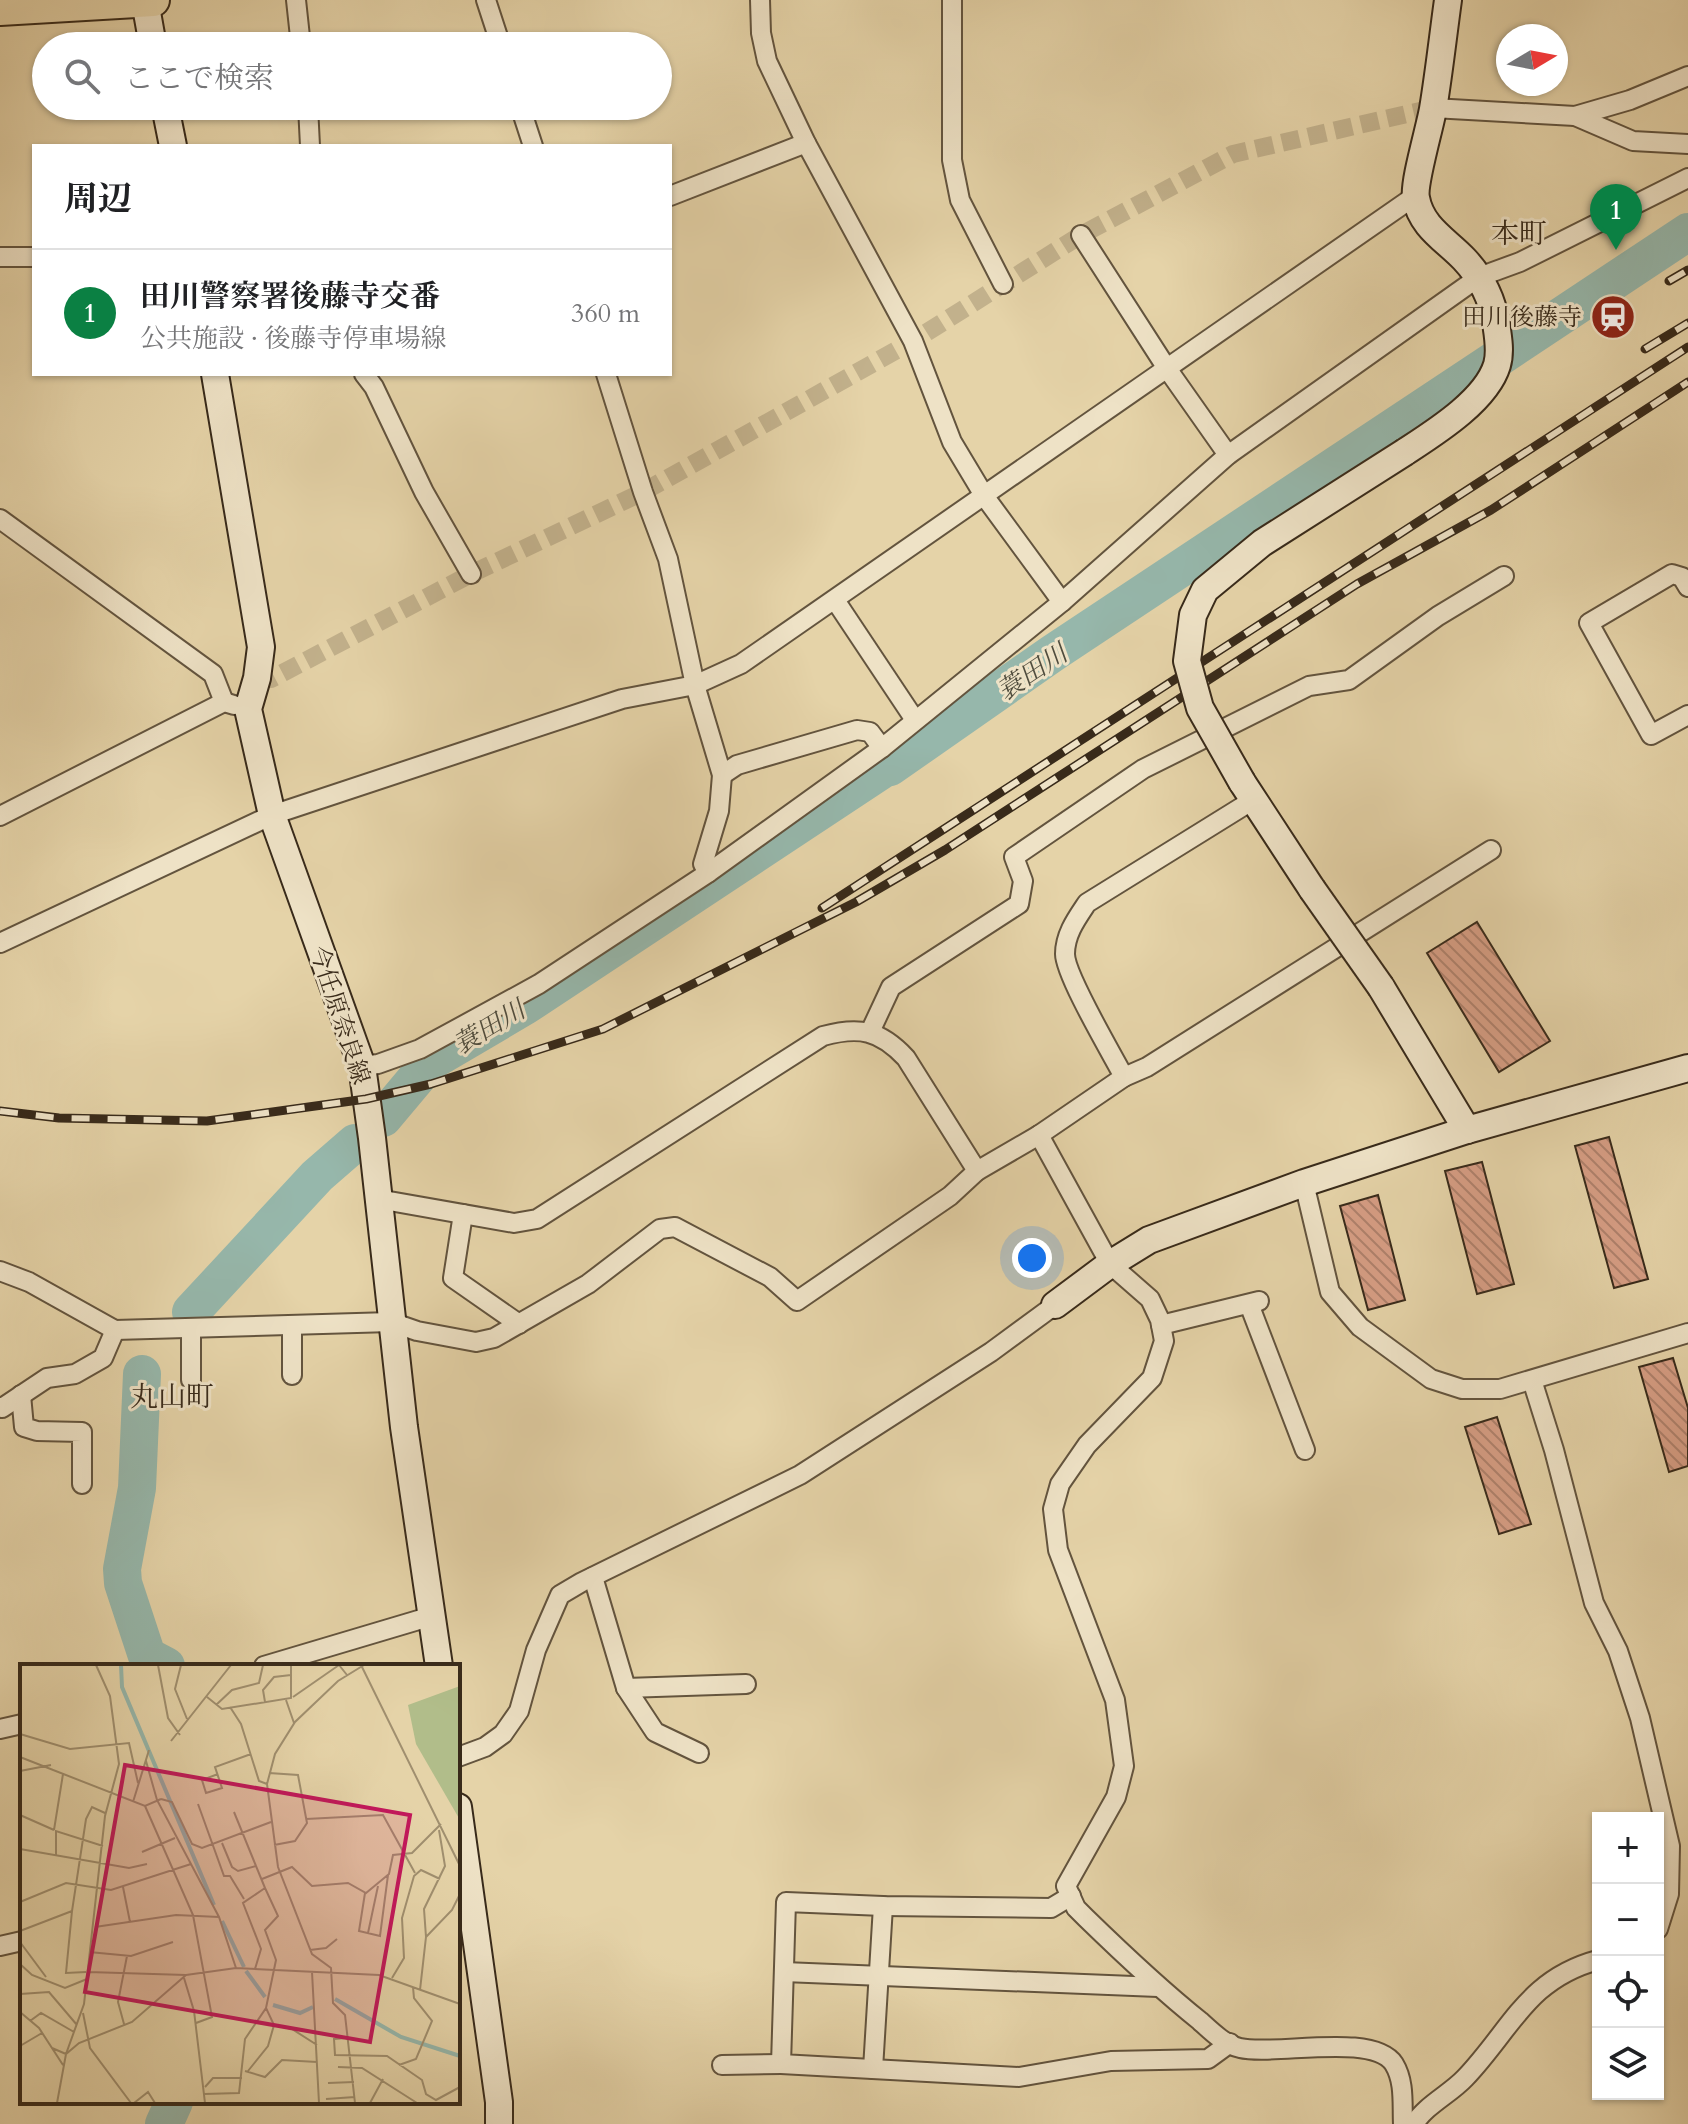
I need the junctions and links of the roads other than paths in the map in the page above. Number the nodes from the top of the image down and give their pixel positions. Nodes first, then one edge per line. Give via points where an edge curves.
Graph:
1 (144, 0) edge
2 (153, 0) edge
3 (296, 0) edge
4 (486, 0) edge
5 (760, 0) edge
6 (952, 0) edge
7 (1448, 0) edge
8 (98, 2) edge
9 (0, 9) edge
10 (150, 32) edge
11 (299, 32) edge
12 (496, 32) edge
13 (1688, 76) edge
14 (1433, 108) junction
15 (1575, 116) junction
16 (168, 120) edge
17 (309, 120) edge
18 (525, 120) edge
19 (806, 143) junction
20 (173, 144) edge
21 (310, 144) edge
22 (532, 144) edge
23 (1688, 144) edge
24 (1688, 178) edge
25 (672, 195) edge
26 (1415, 196) junction
27 (1081, 235) dead end
28 (0, 257) edge
29 (32, 257) edge
30 (1479, 277) junction
31 (1003, 284) dead end
32 (1166, 367) junction
33 (215, 376) edge
34 (366, 376) edge
35 (607, 376) edge
36 (1228, 455) junction
37 (985, 497) junction
38 (0, 519) edge
39 (471, 574) dead end
40 (1504, 576) dead end
41 (1688, 587) edge
42 (835, 600) junction
43 (1062, 602) junction
44 (695, 685) junction
45 (236, 706) junction
46 (1688, 715) edge
47 (915, 720) junction
48 (882, 748) junction
49 (722, 775) junction
50 (1248, 791) junction
51 (272, 815) junction
52 (0, 816) edge
53 (1491, 850) dead end
54 (708, 873) junction
55 (0, 943) edge
56 (870, 1032) junction
57 (362, 1066) junction
58 (1688, 1068) edge
59 (1124, 1077) junction
60 (1467, 1130) junction
61 (1039, 1135) junction
62 (977, 1171) junction
63 (1304, 1183) junction
64 (378, 1199) junction
65 (463, 1214) junction
66 (1110, 1264) junction
67 (0, 1271) edge
68 (1055, 1305) joint
69 (391, 1322) junction
70 (519, 1324) junction
71 (292, 1325) junction
72 (1161, 1325) junction
73 (191, 1328) junction
74 (115, 1330) junction
75 (1688, 1333) edge
76 (292, 1375) dead end
77 (191, 1380) dead end
78 (1532, 1380) junction
79 (21, 1395) junction
80 (0, 1407) edge
81 (1305, 1450) dead end
82 (82, 1484) dead end
83 (593, 1577) junction
84 (432, 1616) junction
85 (271, 1664) edge
86 (439, 1664) edge
87 (746, 1684) dead end
88 (626, 1688) junction
89 (20, 1724) edge
90 (0, 1729) edge
91 (699, 1753) dead end
92 (460, 1756) edge
93 (460, 1821) edge
94 (1071, 1896) junction
95 (883, 1906) junction
96 (1664, 1910) edge
97 (20, 1941) edge
98 (0, 1946) edge
99 (1592, 1962) edge
100 (784, 1972) junction
101 (879, 1976) junction
102 (1158, 1987) junction
103 (1230, 2043) junction
104 (781, 2064) junction
105 (722, 2065) dead end
106 (873, 2069) junction
107 (499, 2124) edge
108 (1403, 2124) edge
109 (1414, 2124) edge

1 - 2 highway
1 - 8 highway
1 - 10 main road
3 - 11 street
4 - 12 street
5 - 19 street via 767,61
6 - 31 street via 952,160 960,200
7 - 14 main road
8 - 9 highway
13 - 15 street
14 - 15 street
14 - 26 main road
15 - 23 street via 1633,141
16 - 20 main road
17 - 21 street
18 - 22 street
19 - 25 street
19 - 37 street via 913,341 952,442
24 - 30 street
26 - 30 main road via 1441,240
26 - 32 street
27 - 32 street
28 - 29 street
30 - 36 street
30 - 50 main road, bridge via 1493,304 1499,339 1497,366 1485,387 1446,424 1262,543 1205,590 1193,615 1187,661 1200,708
32 - 36 street
32 - 37 street
33 - 45 main road, 今任原奈良線 via 261,647 257,678
34 - 39 street
35 - 44 street via 668,559
36 - 43 street
37 - 42 street
37 - 43 street
38 - 45 street via 213,674
40 - 56 street via 1349,680 1309,686 1143,769 1014,857 1023,881 1019,904 891,987
41 - 46 street via 1672,574 1589,623 1651,735
42 - 44 street via 741,664
42 - 47 street
43 - 47 street
44 - 49 street
44 - 51 street via 622,699
45 - 51 main road, 今任原奈良線
45 - 52 street
47 - 48 street
48 - 49 street via 870,732 857,730 737,765
48 - 54 street
49 - 54 street via 719,811 703,864
50 - 59 street via 1087,903 1072,925 1065,955
50 - 60 main road, bridge via 1381,987
51 - 55 street
51 - 57 main road, 今任原奈良線
53 - 59 street
54 - 57 street via 539,984 420,1049
56 - 62 street via 906,1058
56 - 65 street via 845,1030 823,1036 537,1219 514,1223
57 - 64 main road, 今任原奈良線
58 - 60 main road
59 - 61 street
60 - 63 main road
61 - 62 street
61 - 66 street
62 - 70 street via 950,1196 797,1301 770,1277 675,1227 660,1229 588,1284
63 - 66 main road via 1149,1240
63 - 78 street via 1330,1292 1360,1327 1431,1379 1462,1389 1500,1389
64 - 65 street
64 - 69 main road, 今任原奈良線
65 - 70 street via 453,1278
66 - 68 main road
66 - 72 street via 1150,1299
67 - 74 street
68 - 83 street via 800,1475
69 - 70 street via 476,1342
69 - 71 street
69 - 84 main road, 今任原奈良線
71 - 73 street
71 - 76 street
72 - 81 street via 1255,1302
72 - 94 street via 1164,1341 1152,1378 1087,1445 1060,1484 1053,1509 1058,1550 1115,1700 1124,1766 1116,1797 1066,1886
73 - 74 street
73 - 77 street
74 - 79 street via 103,1358 75,1374 47,1378
75 - 78 street
78 - 96 street via 1594,1603 1618,1651 1640,1718 1670,1846
79 - 80 street
79 - 82 street via 24,1427 82,1432
83 - 88 street
83 - 92 street via 560,1595 536,1650 519,1711 503,1734
84 - 85 street
84 - 86 main road, 今任原奈良線
87 - 88 street
88 - 91 street via 655,1732
89 - 90 street
93 - 107 main road
94 - 95 street via 1051,1908
94 - 102 street via 1076,1908
95 - 100 street via 786,1902
95 - 101 street
97 - 98 street
99 - 109 street via 1559,1974 1528,2000 1465,2079
100 - 101 street
100 - 104 street
101 - 102 street
101 - 106 street
102 - 103 street
103 - 106 street via 1208,2059 1111,2061 1019,2077
103 - 108 street via 1240,2048 1321,2046 1382,2052 1394,2064 1402,2085
104 - 105 street
104 - 106 street

